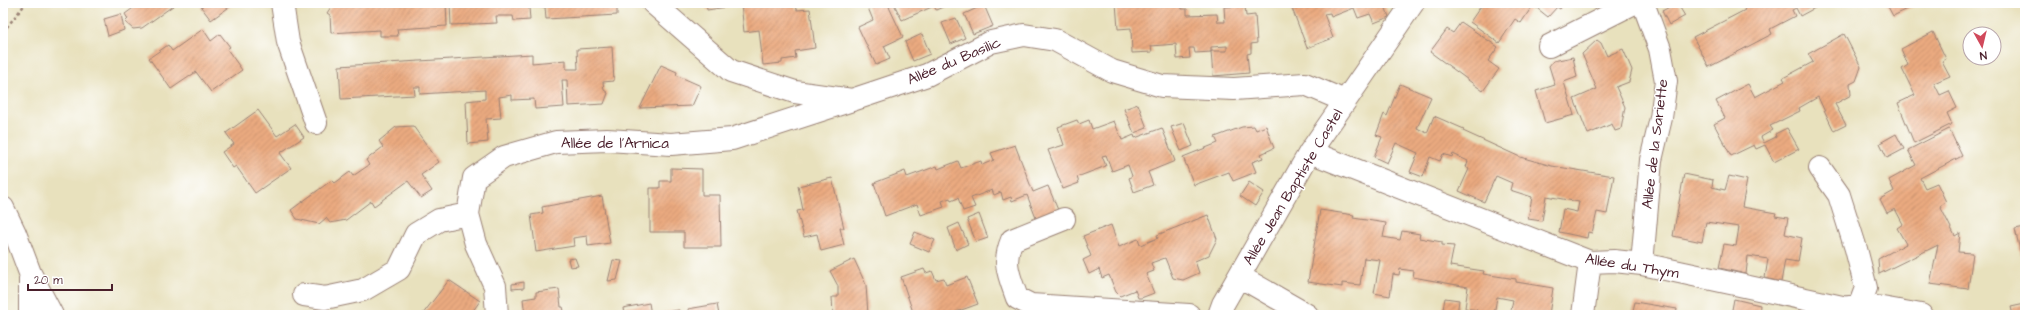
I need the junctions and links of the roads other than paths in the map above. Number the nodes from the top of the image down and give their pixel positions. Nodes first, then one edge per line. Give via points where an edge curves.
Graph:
1 (282, 3) edge
2 (653, 3) edge
3 (1413, 3) edge
4 (1634, 3) edge
5 (1643, 3) edge
6 (1549, 46) dead end
7 (852, 100) junction
8 (1345, 101) junction
9 (316, 123) dead end
10 (1310, 152) junction
11 (1820, 168) dead end
12 (3, 208) edge
13 (468, 214) junction
14 (1064, 219) dead end
15 (1590, 262) junction
16 (1642, 264) junction
17 (30, 273) junction
18 (1239, 276) junction
19 (304, 295) dead end
20 (1860, 304) junction
21 (30, 315) edge
22 (52, 315) edge
23 (497, 315) edge
24 (1190, 315) edge
25 (1219, 315) edge
26 (1307, 315) edge
27 (1583, 315) edge
28 (1921, 315) edge

1 - 9 street via 288,42
2 - 7 street, Allée du Basilic via 731,72 795,92
3 - 8 street, Allée Jean Baptiste Castel
4 - 6 street
5 - 16 street, Allée de la Sariette via 1660,49 1666,81 1651,160
7 - 8 street, Allée du Basilic via 927,75 991,42 1024,35 1055,40 1112,71 1162,86 1234,89 1305,84
7 - 13 street, Allée de l'Arnica via 732,138 671,144 607,140 556,142 504,156 474,178
8 - 10 street, Allée Jean Baptiste Castel
10 - 15 street, Allée du Thym
10 - 18 street, Allée Jean Baptiste Castel
11 - 20 street via 1839,195 1856,249 1866,288
12 - 17 street
13 - 19 street via 439,220 416,234 399,269 363,290 325,298
13 - 23 street, Allée de l'Arnica via 476,244 495,286
14 - 24 street via 1012,240 1007,256 1007,267 1017,298 1031,305
15 - 16 street, Allée du Thym
15 - 27 street
16 - 20 street, Allée du Thym via 1848,308
17 - 21 street
17 - 22 street
18 - 25 street, Allée Jean Baptiste Castel
18 - 26 street
20 - 28 street, Allée du Thym

